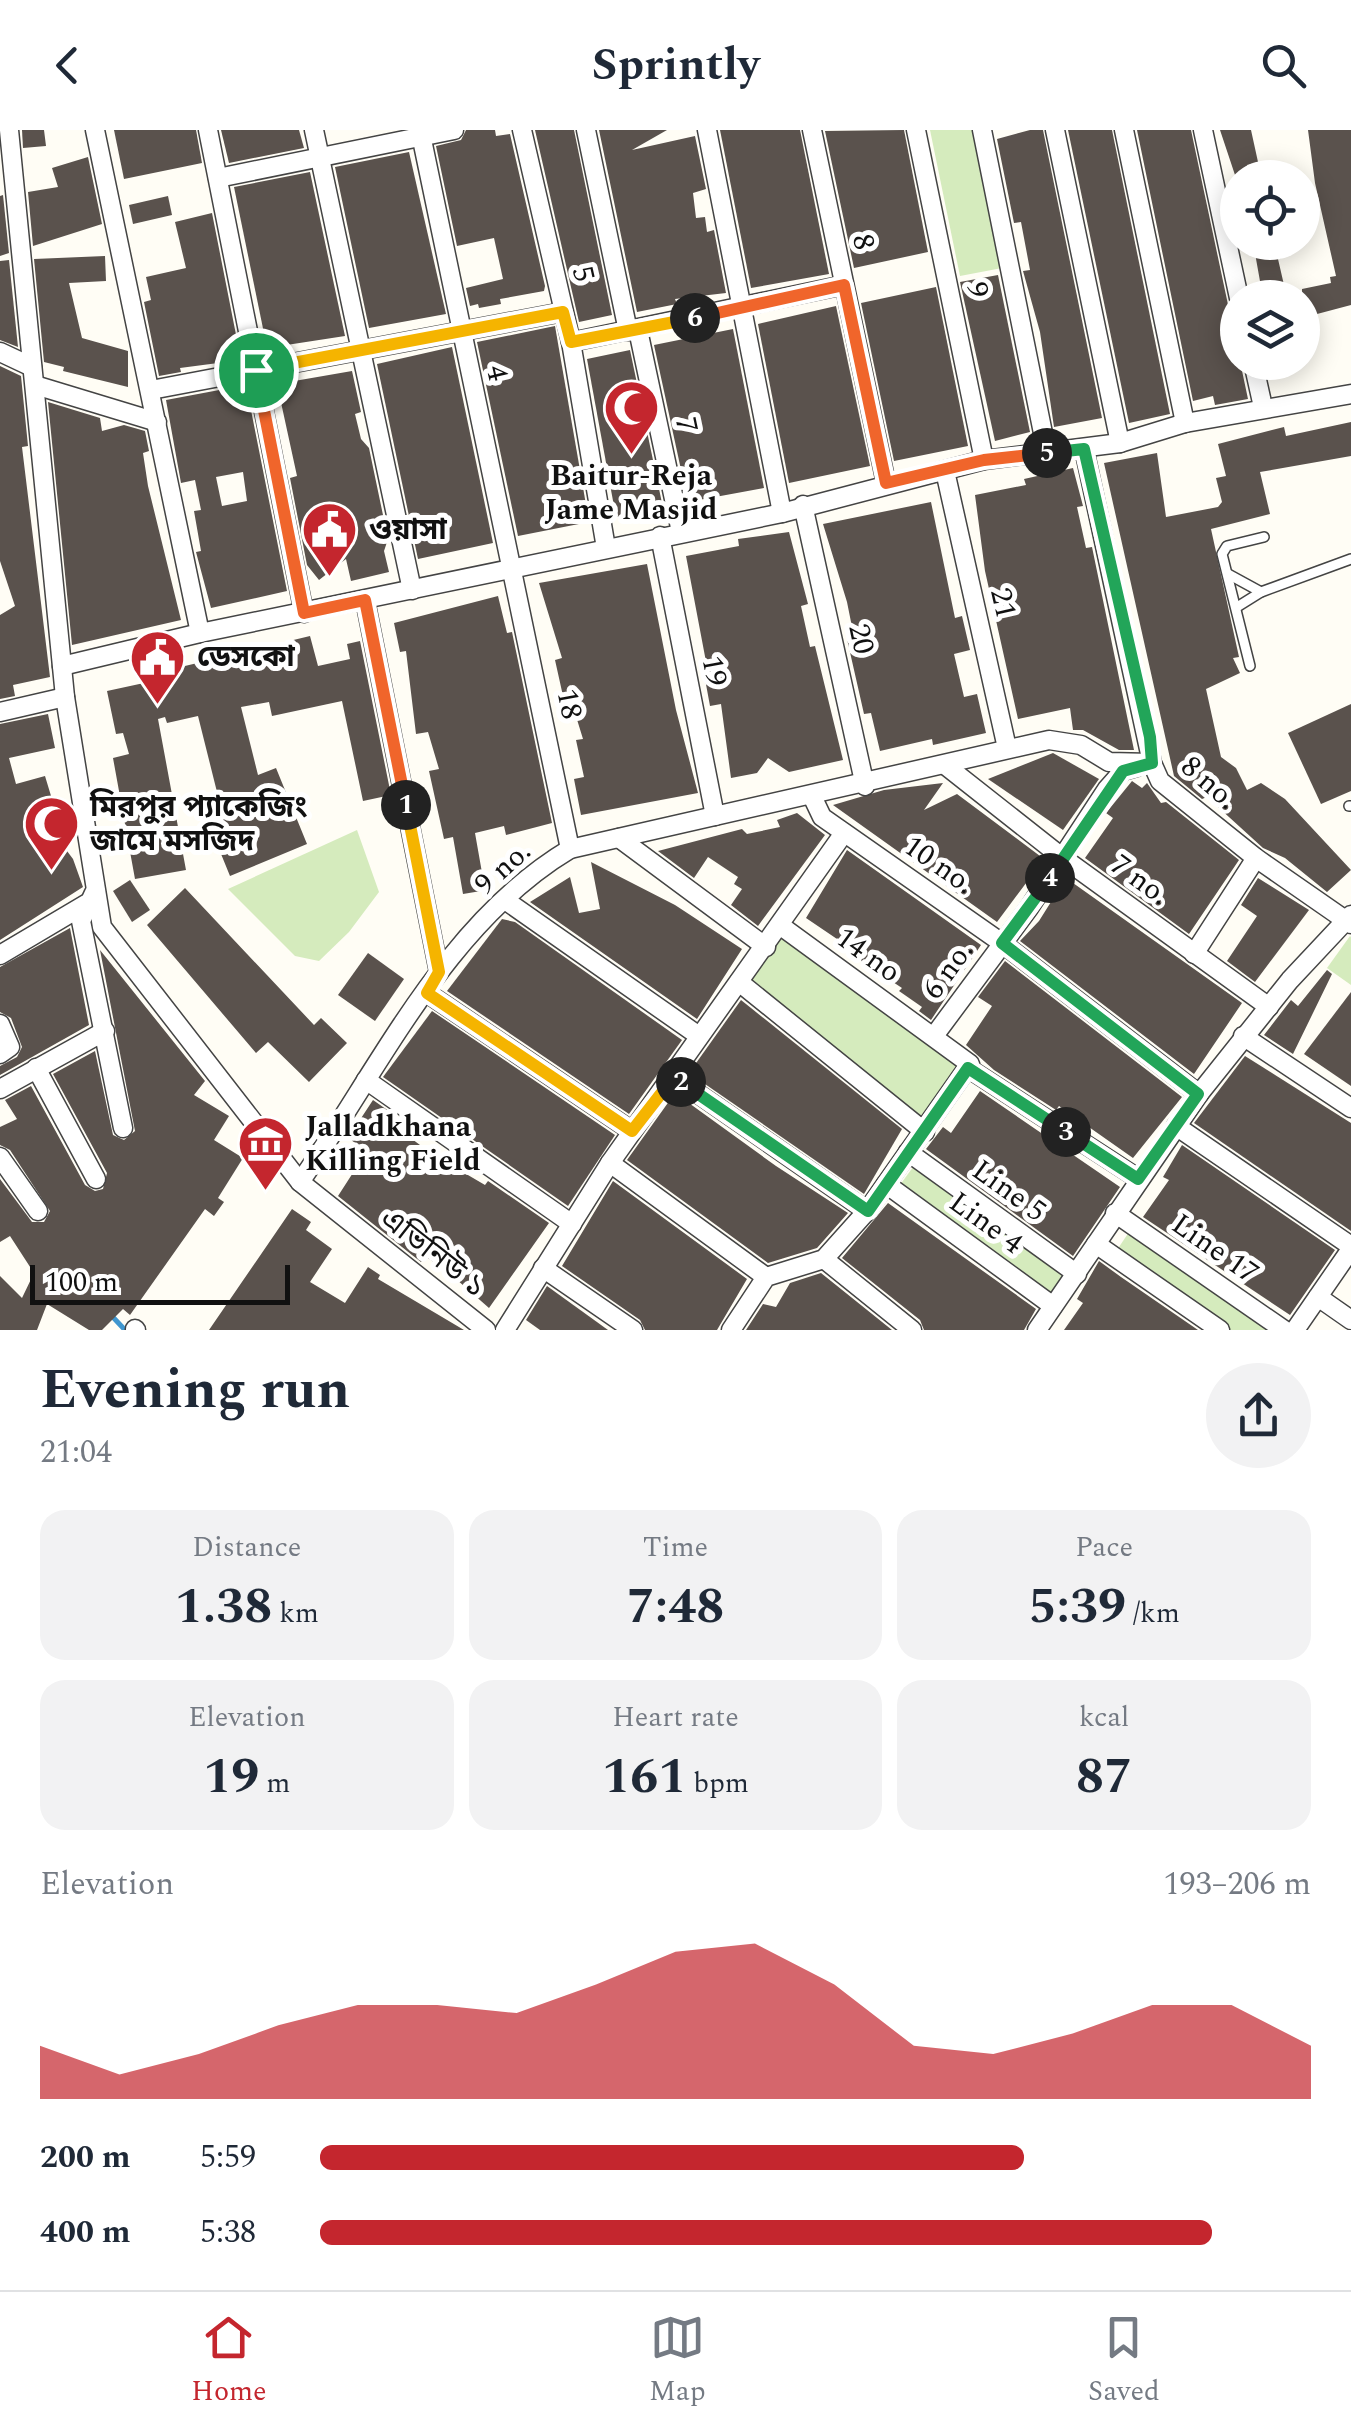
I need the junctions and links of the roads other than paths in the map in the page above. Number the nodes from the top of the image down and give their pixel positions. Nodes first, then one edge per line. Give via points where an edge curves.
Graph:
1 (9, 130) edge
2 (94, 130) edge
3 (208, 130) edge
4 (314, 130) edge
5 (454, 130) edge
6 (522, 130) edge
7 (586, 130) edge
8 (707, 130) edge
9 (812, 130) edge
10 (916, 130) edge
11 (982, 130) edge
12 (1055, 130) edge
13 (1124, 130) edge
14 (1202, 130) edge
15 (420, 134) edge
16 (320, 158) junction
17 (218, 178) junction
18 (1235, 280) edge
19 (844, 285) junction
20 (743, 308) junction
21 (563, 312) junction
22 (633, 331) junction
23 (459, 332) junction
24 (571, 342) junction
25 (360, 350) junction
26 (0, 352) edge
27 (256, 370) junction
28 (34, 376) junction
29 (1257, 380) edge
30 (152, 390) junction
31 (1351, 394) edge
32 (1263, 408) junction
33 (157, 422) junction
34 (1184, 423) junction
35 (1120, 444) junction
36 (1084, 449) junction
37 (1047, 453) junction
38 (984, 460) junction
39 (945, 471) junction
40 (886, 483) junction
41 (804, 504) junction
42 (782, 513) junction
43 (681, 532) junction
44 (660, 536) junction
45 (1264, 537) dead end
46 (606, 548) junction
47 (1351, 559) edge
48 (514, 568) junction
49 (1228, 574) junction
50 (412, 590) junction
51 (1261, 592) junction
52 (365, 600) junction
53 (1237, 606) junction
54 (304, 613) junction
55 (200, 633) junction
56 (62, 666) junction
57 (1250, 666) dead end
58 (65, 697) junction
59 (0, 712) edge
60 (1007, 748) junction
61 (1152, 763) junction
62 (945, 765) junction
63 (864, 786) junction
64 (812, 796) junction
65 (714, 816) junction
66 (844, 833) junction
67 (619, 838) junction
68 (570, 850) junction
69 (1064, 858) junction
70 (1256, 858) junction
71 (90, 898) junction
72 (506, 900) junction
73 (1349, 919) edge
74 (781, 926) junction
75 (1002, 943) junction
76 (766, 947) junction
77 (0, 954) edge
78 (1194, 954) junction
79 (439, 972) junction
80 (739, 982) junction
81 (427, 993) junction
82 (1269, 1006) junction
83 (0, 1024) edge
84 (105, 1031) junction
85 (699, 1036) junction
86 (934, 1036) junction
87 (1243, 1036) junction
88 (0, 1054) edge
89 (969, 1066) junction
90 (36, 1068) junction
91 (674, 1077) junction
92 (366, 1080) junction
93 (0, 1089) edge
94 (1198, 1094) junction
95 (1351, 1108) edge
96 (1176, 1126) junction
97 (123, 1128) dead end
98 (632, 1131) junction
99 (925, 1132) junction
100 (908, 1152) junction
101 (0, 1157) edge
102 (610, 1162) junction
103 (1138, 1179) junction
104 (96, 1180) dead end
105 (300, 1182) junction
106 (886, 1184) junction
107 (38, 1211) dead end
108 (868, 1211) junction
109 (1115, 1213) junction
110 (572, 1224) junction
111 (1096, 1244) junction
112 (1351, 1248) edge
113 (824, 1259) junction
114 (543, 1268) junction
115 (1077, 1274) junction
116 (766, 1277) junction
117 (1318, 1297) junction
118 (1054, 1306) junction
119 (1351, 1320) edge
120 (486, 1330) edge
121 (505, 1330) edge
122 (633, 1330) edge
123 (731, 1330) edge
124 (912, 1330) edge
125 (1036, 1330) edge
126 (1220, 1330) edge
127 (1284, 1330) edge
128 (1295, 1330) edge

1 - 28 street
2 - 30 street
3 - 17 street
4 - 16 street
5 - 15 street
6 - 21 street, 5
7 - 22 street, 7
8 - 20 street
9 - 19 street, 8
10 - 38 street, 9
11 - 37 street
12 - 35 street
13 - 34 street
14 - 18 street
15 - 16 street
15 - 23 street, 4
16 - 17 street
16 - 25 street
17 - 27 street
19 - 20 street
19 - 40 street, 8
20 - 22 street
20 - 42 street
21 - 23 street
21 - 24 street, 5
22 - 24 street
22 - 43 street, 7
23 - 25 street
23 - 48 street, 4
24 - 46 street, 5
25 - 27 street
25 - 50 street
26 - 28 street
27 - 30 street
27 - 54 street
28 - 33 street
28 - 56 street
29 - 32 street
30 - 33 street
31 - 32 street
32 - 34 street
33 - 55 street
34 - 35 street
35 - 36 street
36 - 37 street
36 - 61 street
37 - 38 street
38 - 39 street
39 - 40 street
39 - 60 street, 21
40 - 41 street
41 - 42 street
41 - 63 street, 20
42 - 43 street
43 - 44 street
44 - 46 street
44 - 65 street, 19
45 - 49 lane via 1222,550
46 - 48 street
47 - 51 lane
48 - 50 street
48 - 68 street, 18
49 - 51 lane
49 - 53 lane
50 - 52 street
51 - 53 lane
52 - 54 street
52 - 79 street
53 - 57 lane
54 - 55 street
55 - 56 street
56 - 58 street
58 - 59 street
58 - 71 street
60 - 61 street, 9 no. via 1049,740 1082,745 1108,762
60 - 62 street, 9 no.
61 - 69 street, 8 no. via 1123,771
61 - 70 street, 8 no. via 1160,781
62 - 63 street, 9 no.
62 - 69 street
63 - 64 street, 9 no.
64 - 65 street, 9 no.
64 - 66 street via 822,817
65 - 67 street, 9 no.
66 - 74 street
66 - 75 street, 10 no.
67 - 68 street, 9 no.
67 - 76 street
68 - 72 street, 9 no.
69 - 75 street, 7 no.
69 - 78 street, 7 no.
70 - 73 street, 8 no.
70 - 78 street
71 - 77 street
71 - 84 street via 80,921
71 - 105 street, এভিনিউ ১ via 102,926
72 - 79 street, 9 no.
72 - 85 street
73 - 82 street
74 - 76 street
74 - 86 street, 14 no
75 - 86 street, 6 no.
75 - 94 street, 6 no.
76 - 80 street
78 - 82 street, 7 no.
79 - 81 street, 9 no.
80 - 85 street
80 - 99 street
81 - 92 street, 9 no.
81 - 98 street
82 - 87 street
83 - 88 street via 10,1047
84 - 90 street
84 - 97 street
85 - 91 street
86 - 89 street, 14 no
87 - 94 street
87 - 95 street
89 - 99 street
89 - 103 street, 14 no
90 - 93 street
90 - 104 street
91 - 98 street
91 - 108 street
92 - 105 street, 9 no.
92 - 110 street
94 - 96 street
96 - 103 street
96 - 112 street
98 - 102 street
99 - 100 street
100 - 106 street
100 - 115 street, Line 5
101 - 107 street
102 - 110 street
102 - 116 street
103 - 109 street
105 - 120 street, এভিনিউ ১
106 - 108 street
106 - 118 street, Line 4
108 - 113 street
109 - 111 street
109 - 127 street, Line 17
110 - 114 street
111 - 115 street
111 - 126 street
112 - 117 street
113 - 116 street
113 - 124 street
114 - 121 street
114 - 122 street
115 - 118 street
116 - 123 street
117 - 119 street
117 - 128 street
118 - 125 street

